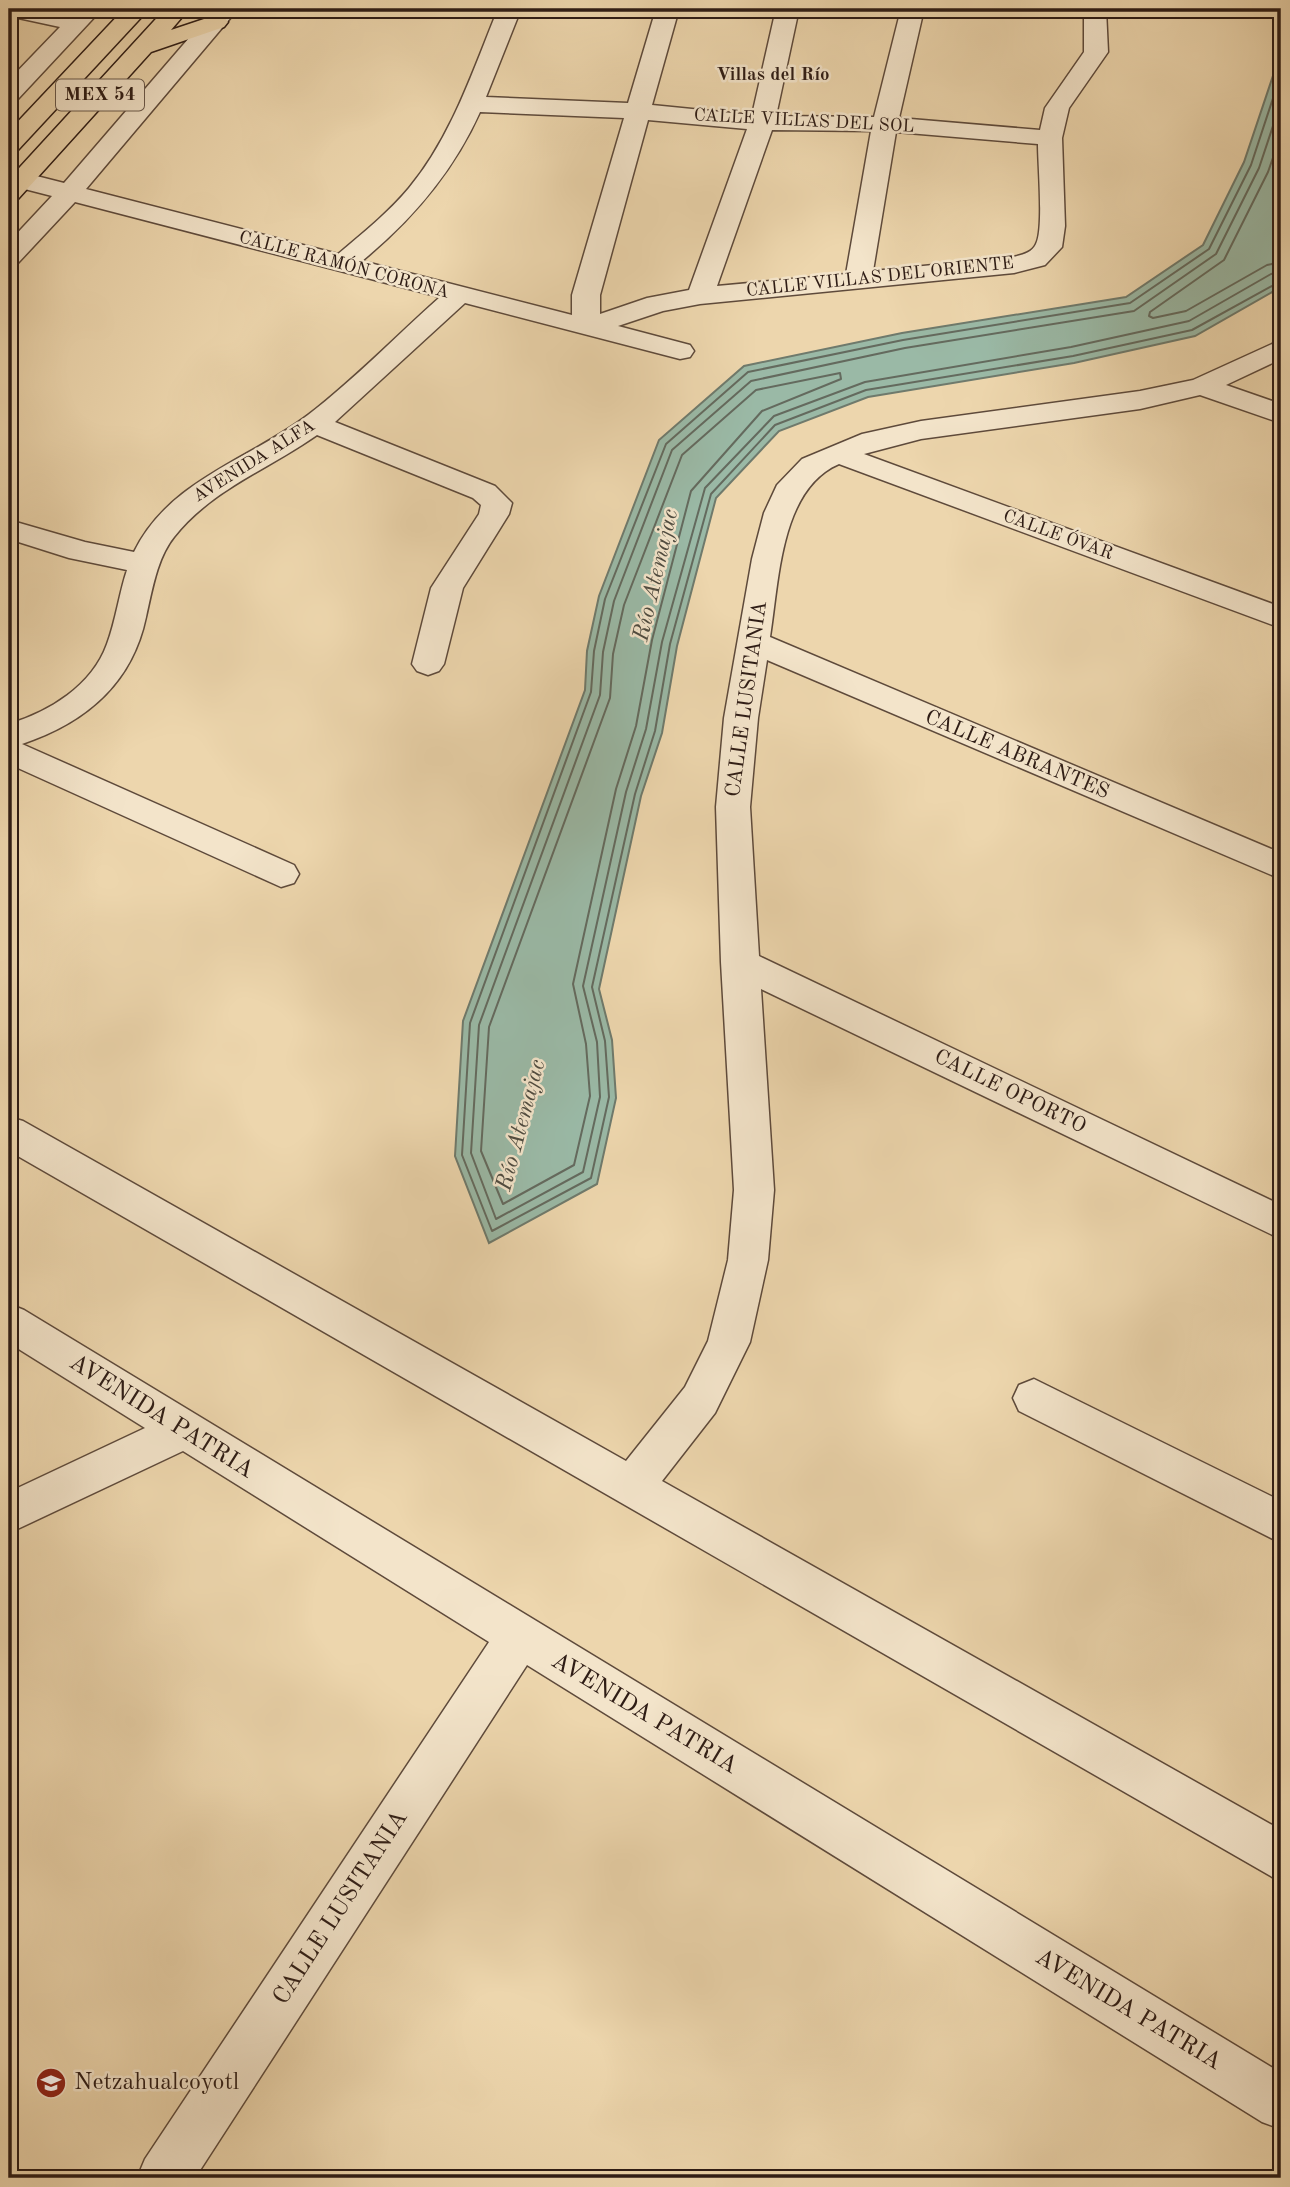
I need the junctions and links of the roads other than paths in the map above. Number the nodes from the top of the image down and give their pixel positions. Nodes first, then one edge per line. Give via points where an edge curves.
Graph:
1 (9, 9) edge
2 (137, 9) edge
3 (177, 9) edge
4 (509, 9) edge
5 (667, 9) edge
6 (787, 9) edge
7 (912, 9) edge
8 (1052, 9) edge
9 (1095, 10) edge
10 (221, 15) edge
11 (83, 17) edge
12 (144, 47) junction
13 (9, 94) edge
14 (474, 104) junction
15 (636, 111) junction
16 (762, 123) junction
17 (885, 124) junction
18 (1050, 138) junction
19 (9, 145) edge
20 (13, 183) edge
21 (70, 192) junction
22 (9, 257) edge
23 (342, 264) junction
24 (858, 280) junction
25 (458, 295) junction
26 (700, 296) junction
27 (586, 328) junction
28 (1281, 348) edge
29 (680, 351) dead end
30 (1202, 386) junction
31 (1281, 414) edge
32 (315, 424) junction
33 (835, 453) junction
34 (9, 529) edge
35 (145, 564) junction
36 (1281, 618) edge
37 (753, 642) junction
38 (428, 664) dead end
39 (9, 736) edge
40 (9, 751) edge
41 (1281, 867) edge
42 (281, 874) dead end
43 (739, 962) junction
44 (9, 1132) edge
45 (1281, 1223) edge
46 (9, 1322) edge
47 (1034, 1398) dead end
48 (183, 1430) junction
49 (633, 1485) junction
50 (9, 1513) edge
51 (1281, 1523) edge
52 (519, 1637) junction
53 (1281, 1857) edge
54 (1281, 2104) edge
55 (164, 2178) edge

1 - 11 street
2 - 19 main road, MEX 54
3 - 12 main road, MEX 54
4 - 14 street
5 - 15 street
6 - 16 street
7 - 17 street
8 - 9 street
9 - 18 street, CALLE VILLAS DEL ORIENTE via 1096,52 1058,108
10 - 12 main road
10 - 21 street
11 - 13 street
12 - 20 main road, MEX 54
14 - 15 street, CALLE VILLAS DEL SOL
14 - 23 street via 440,162 399,215
15 - 16 street, CALLE VILLAS DEL SOL
15 - 27 street via 586,295
16 - 17 street, CALLE VILLAS DEL SOL
16 - 26 street
17 - 18 street, CALLE VILLAS DEL SOL
17 - 24 street
18 - 24 street, CALLE VILLAS DEL ORIENTE via 1052,226 1049,247 1035,259
20 - 21 street, CALLE RAMÓN CORONA
21 - 22 street
21 - 23 street, CALLE RAMÓN CORONA
23 - 25 street, CALLE RAMÓN CORONA
24 - 26 street, CALLE VILLAS DEL ORIENTE
25 - 27 street, CALLE RAMÓN CORONA
25 - 32 street, AVENIDA ALFA
26 - 27 street, CALLE VILLAS DEL ORIENTE via 657,304
27 - 29 street, CALLE RAMÓN CORONA
28 - 30 street, CALLE LUSITANIA
30 - 31 street
30 - 33 street, CALLE LUSITANIA via 1140,400 921,430
32 - 35 street, AVENIDA ALFA via 186,504 160,534
32 - 38 street via 484,492 497,503 447,588
33 - 36 street, CALLE ÓVAR
33 - 37 street, CALLE LUSITANIA via 812,465 792,485 779,513 766,559
34 - 35 street via 80,551
35 - 39 street, AVENIDA ALFA via 118,656 100,685 70,712
37 - 41 street, CALLE ABRANTES
37 - 43 street, CALLE LUSITANIA via 733,807
40 - 42 street
43 - 45 street, CALLE OPORTO
43 - 49 street, CALLE LUSITANIA via 754,1190 748,1260 729,1342 700,1400
44 - 49 street
46 - 48 street, AVENIDA PATRIA
47 - 51 street
48 - 50 street
48 - 52 street, AVENIDA PATRIA
49 - 53 street
52 - 54 street, AVENIDA PATRIA
52 - 55 street, CALLE LUSITANIA

